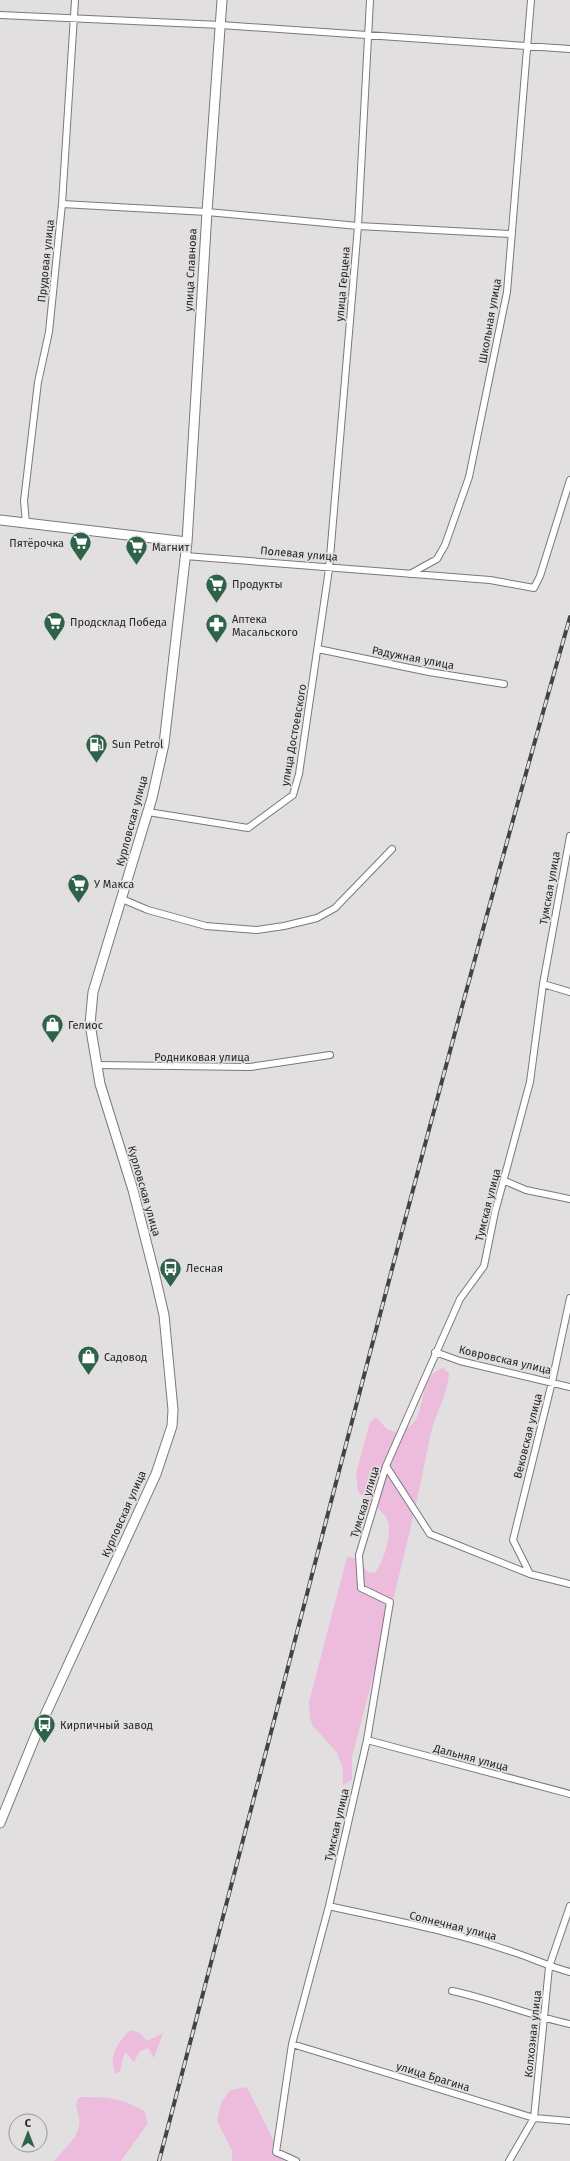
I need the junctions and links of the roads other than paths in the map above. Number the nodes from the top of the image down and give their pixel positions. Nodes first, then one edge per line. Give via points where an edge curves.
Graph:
1 (76, 0) edge
2 (222, 0) edge
3 (370, 0) edge
4 (531, 0) edge
5 (0, 15) edge
6 (73, 19) junction
7 (221, 25) junction
8 (368, 35) junction
9 (527, 45) junction
10 (570, 49) edge
11 (62, 204) junction
12 (206, 212) junction
13 (358, 226) junction
14 (512, 234) junction
15 (570, 480) edge
16 (0, 520) edge
17 (26, 523) junction
18 (187, 542) junction
19 (185, 556) junction
20 (329, 569) junction
21 (410, 574) junction
22 (318, 649) junction
23 (504, 684) dead end
24 (148, 812) junction
25 (570, 836) edge
26 (392, 849) dead end
27 (122, 899) junction
28 (543, 984) junction
29 (570, 992) edge
30 (330, 1056) dead end
31 (96, 1065) junction
32 (505, 1181) junction
33 (570, 1199) edge
34 (570, 1298) edge
35 (435, 1352) junction
36 (552, 1382) junction
37 (570, 1387) edge
38 (386, 1466) junction
39 (530, 1574) junction
40 (570, 1584) edge
41 (367, 1740) junction
42 (570, 1794) edge
43 (0, 1823) edge
44 (329, 1906) junction
45 (570, 1906) edge
46 (549, 1967) junction
47 (570, 1972) edge
48 (452, 1991) dead end
49 (544, 2019) junction
50 (570, 2024) edge
51 (292, 2044) junction
52 (534, 2118) junction
53 (570, 2122) edge
54 (296, 2161) edge
55 (508, 2161) edge

1 - 6 street, Прудовая улица
2 - 7 main road, улица Славнова
3 - 8 street, улица Герцена
4 - 9 street, Школьная улица
5 - 6 street
6 - 7 street
6 - 11 street, Прудовая улица
7 - 8 street
7 - 12 main road, улица Славнова
8 - 9 street
8 - 13 street, улица Герцена
9 - 10 street
9 - 14 street, Школьная улица
11 - 12 street
11 - 17 street, Прудовая улица via 49,332 34,412 24,501
12 - 13 street
12 - 18 main road, улица Славнова
13 - 14 street
13 - 20 street, улица Герцена
14 - 21 street, Школьная улица via 507,292 469,478 445,545 437,559
15 - 21 street, Полевая улица via 534,588 490,580
16 - 17 main road
17 - 18 main road
18 - 19 main road, Курловская улица
19 - 20 street, Полевая улица
19 - 24 main road, Курловская улица via 164,744
20 - 21 street, Полевая улица
20 - 22 street, улица Достоевского
22 - 23 street, Радужная улица via 429,672
22 - 24 street, улица Достоевского via 299,774 293,795 248,828
24 - 27 main road, Курловская улица
25 - 28 street, Тумская улица
26 - 27 street via 335,908 316,918 284,926 256,930 206,926 148,910
27 - 31 main road, Курловская улица via 93,992 90,1024
28 - 29 street
28 - 32 street, Тумская улица via 530,1082
30 - 31 street, Родниковая улица via 250,1068
31 - 43 main road, Курловская улица via 159,1290 167,1346 172,1426 156,1474 35,1737
32 - 33 street via 526,1190
32 - 35 street, Тумская улица via 495,1212 484,1266 460,1299
34 - 36 street, Вековская улица
35 - 36 street, Ковровская улица via 460,1361
35 - 38 street, Тумская улица
36 - 37 street, Ковровская улица
36 - 39 street, Вековская улица via 512,1540
38 - 39 street via 430,1534
38 - 41 street, Тумская улица via 359,1555 361,1588 390,1602
39 - 40 street
41 - 42 street, Дальняя улица
41 - 44 street, Тумская улица
44 - 46 street, Солнечная улица via 459,1937 513,1952
44 - 51 street, Тумская улица
45 - 46 street, Колхозная улица
46 - 47 street, Солнечная улица
46 - 49 street, Колхозная улица
48 - 49 street via 479,1996
49 - 50 street
49 - 52 street, Колхозная улица
51 - 52 street, улица Брагина
51 - 54 street, Тумская улица via 276,2152
52 - 53 street, улица Брагина
52 - 55 street, Колхозная улица

